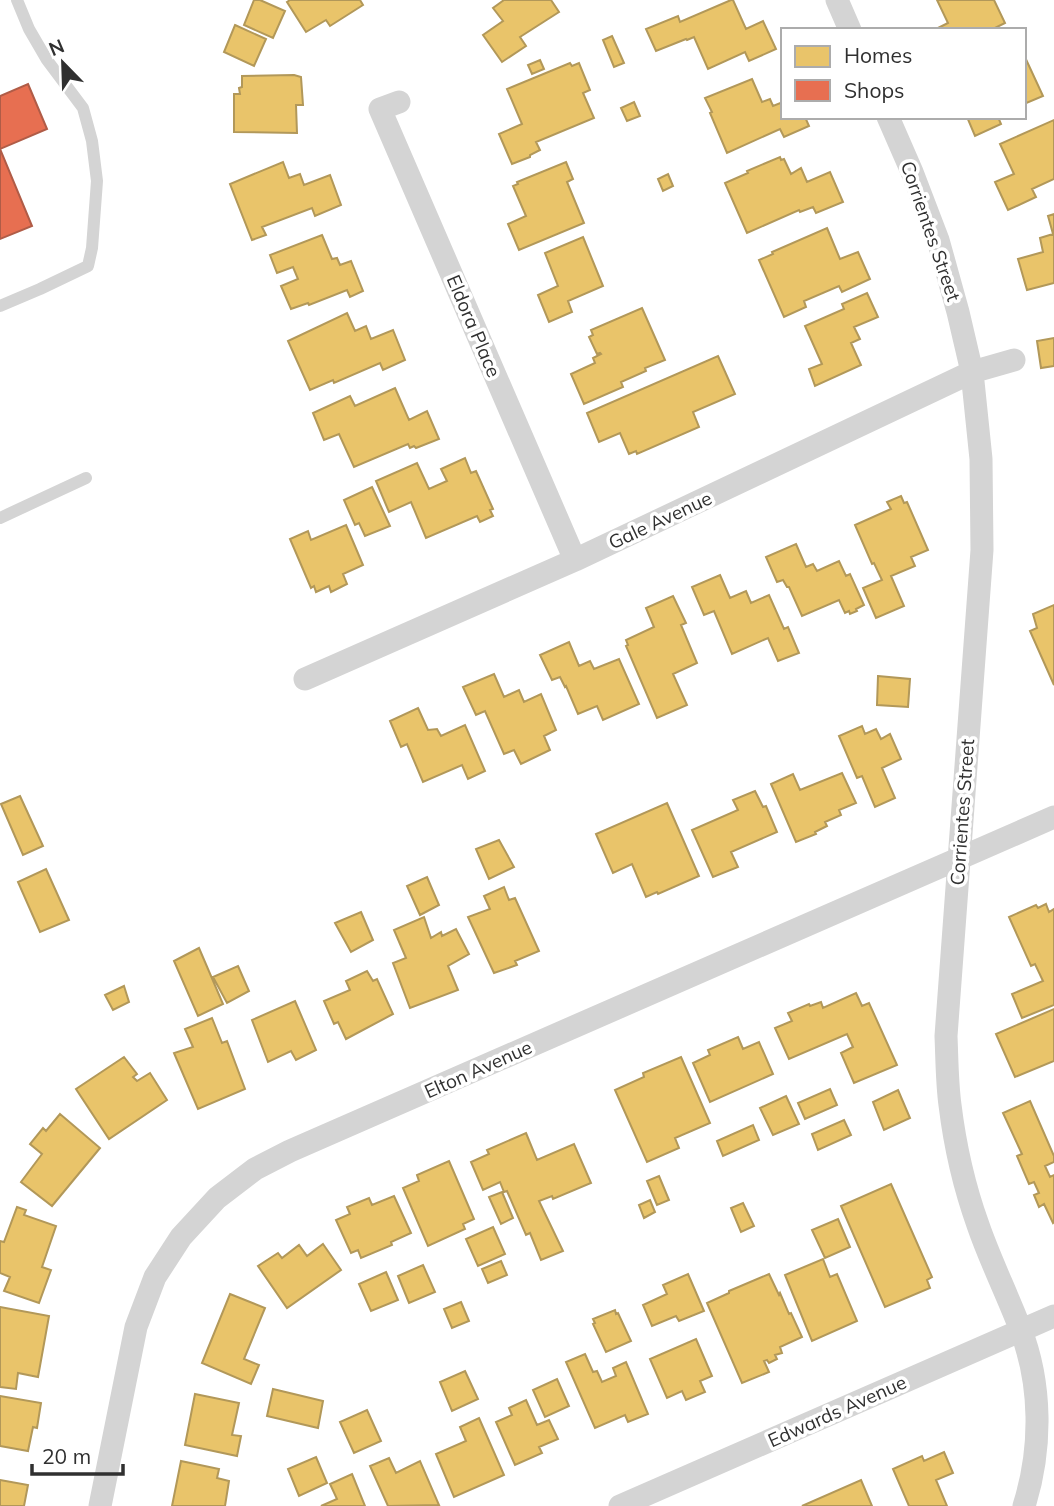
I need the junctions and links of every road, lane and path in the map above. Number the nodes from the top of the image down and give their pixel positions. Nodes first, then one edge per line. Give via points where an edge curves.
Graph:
1 (17, 0) edge
2 (837, 0) edge
3 (849, 28) edge
4 (398, 102) dead end
5 (889, 119) edge
6 (0, 306) edge
7 (1014, 360) dead end
8 (972, 372) junction
9 (86, 478) dead end
10 (0, 518) edge
11 (575, 560) junction
12 (305, 679) dead end
13 (1054, 817) edge
14 (958, 859) junction
15 (1054, 1316) edge
16 (1021, 1331) junction
17 (100, 1506) edge
18 (620, 1506) edge
19 (1024, 1506) edge

1 - 6 lane via 47,60 83,108 97,181 88,266
2 - 3 street
4 - 11 street, Eldora Place via 380,110
5 - 8 street, Corrientes Street via 938,240
7 - 8 street, Gale Avenue
8 - 11 street, Gale Avenue
8 - 14 street, Corrientes Street via 981,459 982,550
9 - 10 lane
11 - 12 street, Gale Avenue
13 - 14 street, Elton Avenue
14 - 16 street, Corrientes Street via 946,1036 950,1104 959,1161 978,1225
14 - 17 street, Elton Avenue via 290,1151 255,1169 216,1198 181,1237 145,1302 136,1326
15 - 16 street, Edwards Avenue
16 - 18 street, Edwards Avenue
16 - 19 street, Corrientes Street via 1037,1398 1037,1441

